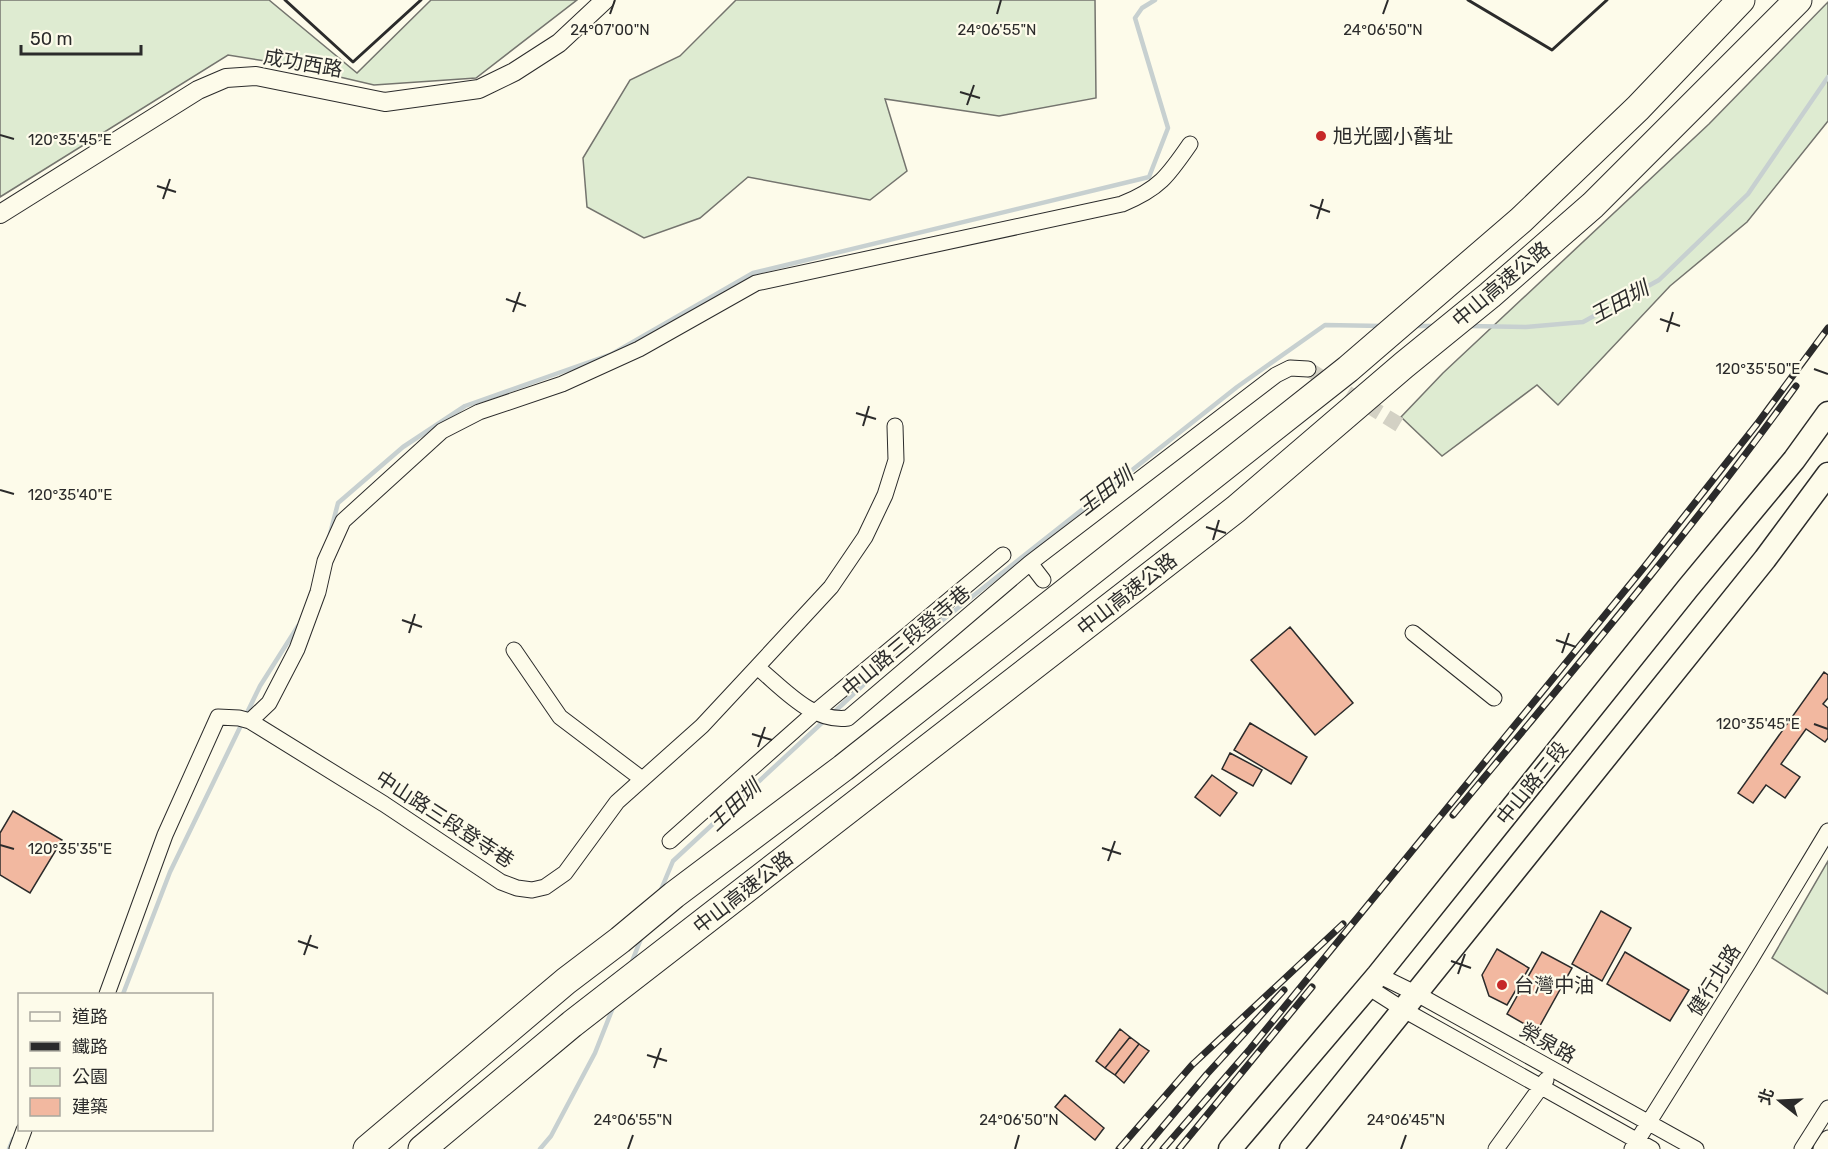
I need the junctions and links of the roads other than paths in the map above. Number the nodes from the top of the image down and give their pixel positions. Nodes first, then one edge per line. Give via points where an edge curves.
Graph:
1 (604, 0) edge
2 (1740, 0) edge
3 (1798, 0) edge
4 (1190, 144) dead end
5 (0, 213) edge
6 (1308, 369) tunnel mouth
7 (1828, 413) edge
8 (895, 426) dead end
9 (1828, 474) edge
10 (1002, 555) dead end
11 (1030, 563) junction
12 (1043, 580) dead end
13 (1413, 633) dead end
14 (514, 650) dead end
15 (757, 667) junction
16 (1494, 698) dead end
17 (814, 713) junction
18 (244, 720) junction
19 (642, 779) junction
20 (1828, 831) edge
21 (670, 842) dead end
22 (1373, 981) junction
23 (107, 993) edge
24 (1410, 1002) junction
25 (1554, 1071) junction
26 (1541, 1088) junction
27 (1828, 1108) edge
28 (1649, 1121) junction
29 (24, 1131) edge
30 (1828, 1138) edge
31 (1634, 1145) edge
32 (16, 1149) edge
33 (366, 1149) edge
34 (423, 1149) edge
35 (1230, 1149) edge
36 (1291, 1149) edge
37 (1496, 1149) edge
38 (1652, 1149) edge
39 (1696, 1149) edge
40 (1802, 1149) edge
41 (1821, 1149) edge

1 - 5 street, 成功西路 via 559,43 514,72 479,88 385,102 256,76 226,78 198,90
2 - 33 highway, 中山高速公路 via 1638,108 1521,220 1348,369 843,768 674,895
3 - 34 highway, 中山高速公路 via 1593,205 1236,509 572,1024
4 - 18 street via 1159,185 1122,204 756,283 639,349 562,384 479,412 442,431 343,521 297,649 269,703
6 - 11 street, 中山路三段登寺巷 via 1290,368 1276,375
7 - 22 main road, 中山路三段
8 - 15 street, 中山路三段登寺巷 via 896,460 865,537 831,587
9 - 24 main road, 中山路三段 via 1765,559
10 - 17 street
11 - 12 street
11 - 17 street, 中山路三段登寺巷 via 848,718 836,720
13 - 16 street
14 - 19 street via 560,717
15 - 17 street, 中山路三段登寺巷
15 - 19 street, 中山路三段登寺巷 via 702,726
17 - 21 street
18 - 19 street, 中山路三段登寺巷 via 384,804 501,882 525,889 545,887 565,873 617,802
18 - 23 street via 218,717 165,835
20 - 28 street, 健行北路
22 - 24 street, 榮泉路
22 - 35 main road, 中山路三段
24 - 25 street, 榮泉路
24 - 26 street, 榮泉路
24 - 36 main road, 中山路三段
25 - 26 street
25 - 28 street, 榮泉路
26 - 31 street, 榮泉路
26 - 37 street
27 - 40 street
28 - 31 street, 健行北路
28 - 39 street, 榮泉路
29 - 32 street
30 - 41 street
31 - 38 street, 榮泉路

